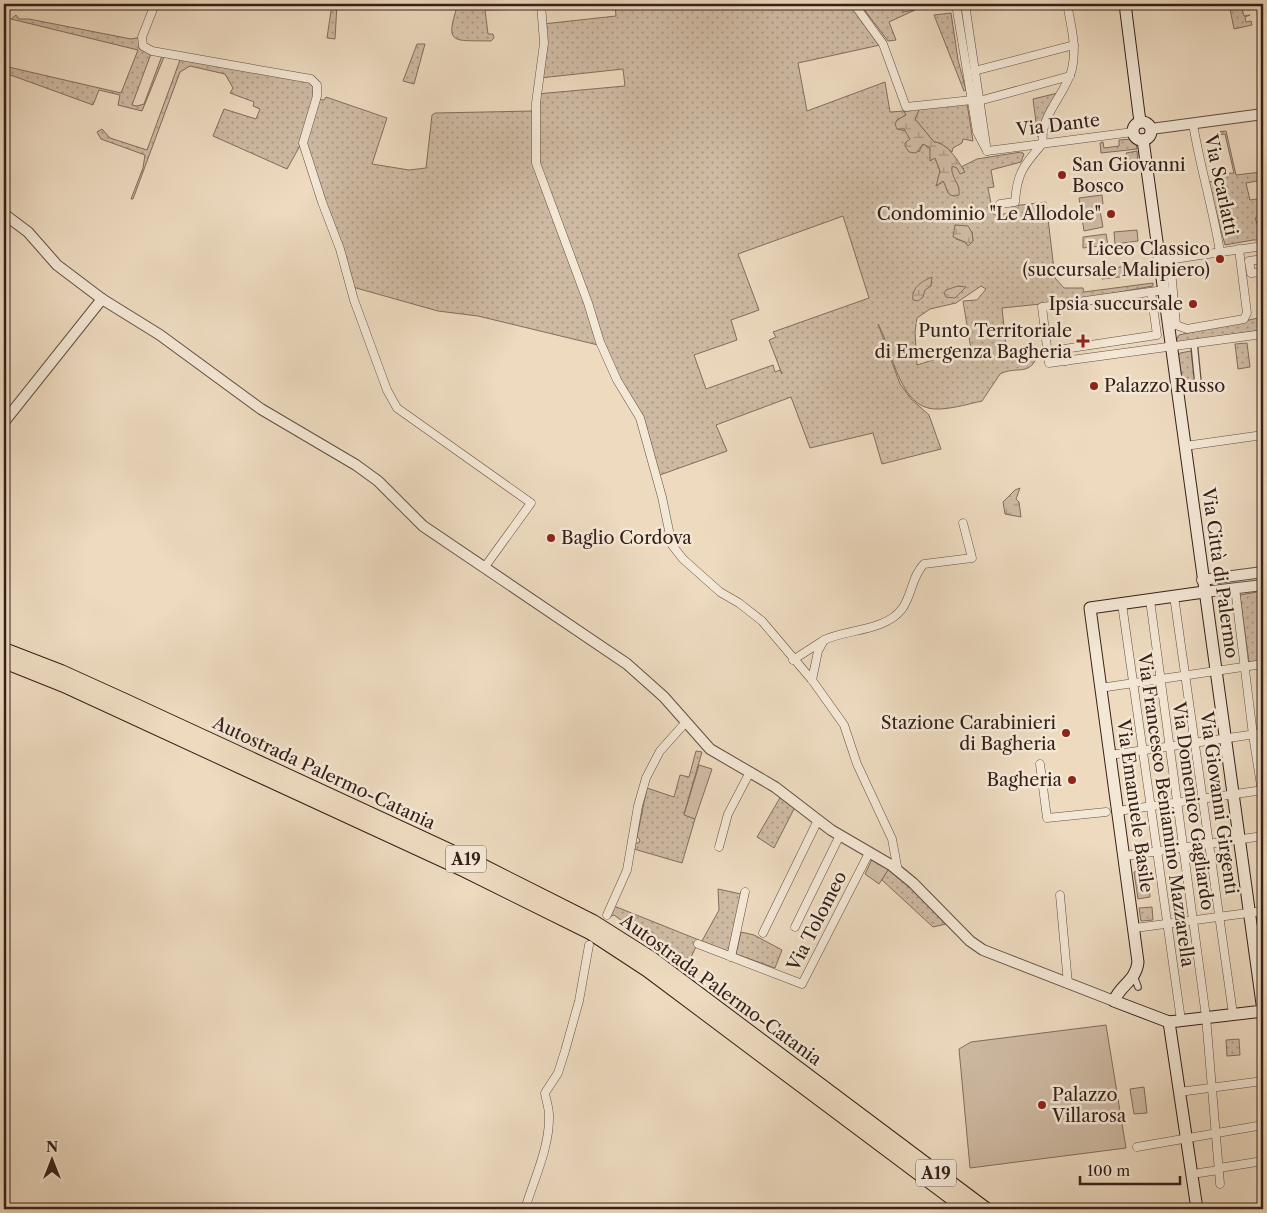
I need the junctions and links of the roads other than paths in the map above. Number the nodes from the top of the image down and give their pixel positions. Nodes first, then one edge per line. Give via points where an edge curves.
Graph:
1 (155, 4) edge
2 (541, 4) edge
3 (854, 4) edge
4 (956, 4) edge
5 (965, 4) edge
6 (1066, 4) edge
7 (1139, 4) edge
8 (1125, 5) edge
9 (1074, 45) junction
10 (974, 71) junction
11 (1070, 76) junction
12 (975, 101) junction
13 (1263, 114) edge
14 (1140, 122) junction
15 (1193, 124) junction
16 (1151, 130) junction
17 (1133, 132) junction
18 (1143, 140) junction
19 (1043, 143) junction
20 (1000, 204) dead end
21 (4, 214) edge
22 (1263, 246) edge
23 (1239, 249) junction
24 (1220, 252) junction
25 (1263, 259) edge
26 (1165, 260) junction
27 (1263, 272) edge
28 (1164, 290) junction
29 (1151, 292) junction
30 (102, 299) junction
31 (1172, 326) junction
32 (1263, 334) edge
33 (1136, 338) junction
34 (1194, 344) junction
35 (1084, 346) junction
36 (1172, 346) junction
37 (1138, 351) junction
38 (1086, 358) junction
39 (1066, 361) junction
40 (1177, 386) junction
41 (4, 422) edge
42 (1263, 435) edge
43 (1185, 446) junction
44 (963, 523) dead end
45 (484, 568) junction
46 (1263, 572) edge
47 (1202, 580) junction
48 (1263, 585) edge
49 (1235, 588) junction
50 (1204, 592) junction
51 (1174, 596) junction
52 (1150, 600) junction
53 (1122, 604) junction
54 (824, 640) junction
55 (4, 650) edge
56 (806, 651) junction
57 (817, 655) junction
58 (793, 660) junction
59 (4, 661) edge
60 (1263, 664) edge
61 (1245, 667) junction
62 (1215, 671) junction
63 (1185, 676) junction
64 (1161, 679) junction
65 (812, 680) junction
66 (1133, 683) junction
67 (1100, 688) junction
68 (686, 722) junction
69 (1263, 732) edge
70 (1253, 734) junction
71 (1225, 738) junction
72 (1195, 742) junction
73 (1171, 745) junction
74 (1143, 750) junction
75 (1110, 755) junction
76 (1040, 764) dead end
77 (750, 772) junction
78 (1263, 793) edge
79 (1232, 794) junction
80 (1203, 798) junction
81 (1179, 802) junction
82 (1150, 806) junction
83 (1112, 812) junction
84 (818, 820) junction
85 (840, 835) junction
86 (1263, 836) edge
87 (1239, 840) junction
88 (1210, 844) junction
89 (719, 847) dead end
90 (1184, 848) junction
91 (1157, 851) junction
92 (869, 853) junction
93 (1125, 856) junction
94 (898, 870) junction
95 (745, 892) dead end
96 (1060, 895) dead end
97 (1263, 910) edge
98 (1249, 912) junction
99 (607, 915) dead end
100 (1220, 916) junction
101 (1193, 920) junction
102 (1167, 923) junction
103 (795, 927) dead end
104 (1135, 928) junction
105 (763, 933) dead end
106 (698, 944) dead end
107 (589, 945) dead end
108 (731, 957) junction
109 (1068, 984) junction
110 (1114, 1001) junction
111 (1263, 1011) edge
112 (1233, 1014) junction
113 (1206, 1017) junction
114 (1175, 1021) junction
115 (1263, 1081) edge
116 (1211, 1088) junction
117 (1179, 1092) junction
118 (1263, 1125) edge
119 (1216, 1134) junction
120 (1186, 1139) junction
121 (1137, 1147) dead end
122 (1263, 1161) edge
123 (1219, 1169) junction
124 (1199, 1173) dead end
125 (1220, 1184) dead end
126 (525, 1209) edge
127 (967, 1209) edge
128 (985, 1209) edge
129 (1197, 1209) edge

1 - 45 street via 142,37 143,46 152,51 311,79 317,86 303,143 387,390 397,408 531,503
2 - 58 street via 544,43 536,103 536,163 600,342 617,380 640,418 672,546 720,592 762,621
3 - 12 street via 883,44 906,107
4 - 12 street
5 - 10 street
6 - 9 street
7 - 8 street
8 - 14 main road
9 - 10 street
9 - 11 street
10 - 12 street
11 - 12 street
11 - 19 street via 1047,118 1042,133
12 - 19 street, Via Dante via 987,151
13 - 15 street
14 - 16 main road via 1147,123
14 - 17 main road via 1134,126
15 - 16 street
15 - 24 street, Via Scarlatti
16 - 18 main road
17 - 18 main road via 1136,138
17 - 19 street, Via Dante
18 - 26 main road, Via Città di Palermo
19 - 20 street via 1022,166 1016,202
21 - 30 street via 28,232 57,265
22 - 23 street
23 - 24 street
23 - 31 street via 1247,313 1244,319 1187,329
24 - 26 street
25 - 27 street via 1249,261 1251,273
26 - 28 main road, Via Città di Palermo
26 - 31 street
28 - 29 street
28 - 31 main road, Via Città di Palermo
29 - 33 street via 1157,335
29 - 39 street via 1042,307 1049,363
30 - 41 street
30 - 45 street via 160,335 261,409 356,465 378,481 423,526
31 - 36 main road, Via Città di Palermo
32 - 34 street
33 - 35 street
33 - 37 street
34 - 36 street
34 - 40 street via 1198,383
35 - 38 street
35 - 39 street via 1064,348
36 - 37 street
36 - 40 main road, Via Città di Palermo
37 - 38 street
38 - 39 street
40 - 43 main road, Via Città di Palermo
42 - 43 street
43 - 47 main road, Via Città di Palermo
44 - 54 street via 972,558 924,564 901,610 877,624
45 - 68 street via 627,664
46 - 47 street
47 - 50 main road, Via Città di Palermo
48 - 49 street
49 - 50 street
49 - 61 street
50 - 51 main road
50 - 62 main road, Via Città di Palermo
51 - 52 main road
51 - 63 street, Via Giovanni Girgenti
52 - 53 main road
52 - 64 street, Via Domenico Gagliardo
53 - 66 street, Via Francesco Beniamino Mazzarella
53 - 67 main road, Via Emanuele Basile via 1090,608
54 - 56 street
54 - 57 street
55 - 128 highway, Autostrada Palermo-Catania / A19 via 143,709 482,866 593,922 653,960
56 - 57 street via 812,649
56 - 58 street
57 - 65 street
58 - 65 street
59 - 127 highway, Autostrada Palermo-Catania / A19 via 64,685 465,870 590,932 648,970
60 - 61 street
61 - 62 street
61 - 70 street
62 - 63 street
62 - 71 main road, Via Città di Palermo
63 - 64 street
63 - 72 street, Via Giovanni Girgenti
64 - 66 street
64 - 73 street, Via Domenico Gagliardo
65 - 94 street via 844,724 857,764 892,839
66 - 67 street
66 - 74 street, Via Francesco Beniamino Mazzarella
67 - 75 main road, Via Emanuele Basile
68 - 77 street via 710,749
68 - 99 street via 660,751 646,778 627,870
69 - 70 street
70 - 71 street
70 - 78 street
71 - 72 street
71 - 79 main road, Via Città di Palermo
72 - 73 street
72 - 80 street, Via Giovanni Girgenti
73 - 74 street
73 - 81 street, Via Domenico Gagliardo
74 - 75 street
74 - 82 street, Via Francesco Beniamino Mazzarella
75 - 83 main road, Via Emanuele Basile
76 - 83 street via 1047,818
77 - 84 street
77 - 89 street via 728,814
78 - 79 street
79 - 80 street
79 - 87 main road, Via Città di Palermo
80 - 81 street
80 - 88 street, Via Giovanni Girgenti
81 - 82 street
81 - 90 street, Via Domenico Gagliardo
82 - 83 street
82 - 91 street, Via Francesco Beniamino Mazzarella
83 - 93 main road, Via Emanuele Basile
84 - 85 street
84 - 105 street
85 - 92 street
85 - 103 street
86 - 87 street
87 - 88 street
87 - 98 main road, Via Città di Palermo
88 - 90 street
88 - 100 street, Via Giovanni Girgenti
90 - 91 street
90 - 101 street, Via Domenico Gagliardo
91 - 93 street
91 - 102 street, Via Francesco Beniamino Mazzarella
92 - 94 street
92 - 108 street, Via Tolomeo via 802,984
93 - 104 main road, Via Emanuele Basile
94 - 109 street via 983,950
95 - 108 street
96 - 109 street
97 - 98 street
98 - 100 street
98 - 111 main road, Via Città di Palermo
100 - 101 street
100 - 112 street, Via Giovanni Girgenti
101 - 102 street
101 - 113 street, Via Domenico Gagliardo
102 - 104 street
102 - 114 street, Via Francesco Beniamino Mazzarella
104 - 110 main road, Via Emanuele Basile via 1136,982 1119,992
106 - 108 street, Via Tolomeo
107 - 126 street via 565,1051 558,1073 545,1092 549,1114 547,1133
109 - 110 street
110 - 114 main road
111 - 112 main road
112 - 113 main road
113 - 114 main road
113 - 116 street, Via Domenico Gagliardo
114 - 117 main road
115 - 116 street
116 - 117 street
116 - 119 street, Via Domenico Gagliardo
117 - 120 main road
118 - 119 street
119 - 120 street
119 - 123 street, Via Domenico Gagliardo
120 - 121 street
120 - 129 main road
122 - 123 street
123 - 124 street
123 - 125 street, Via Domenico Gagliardo

